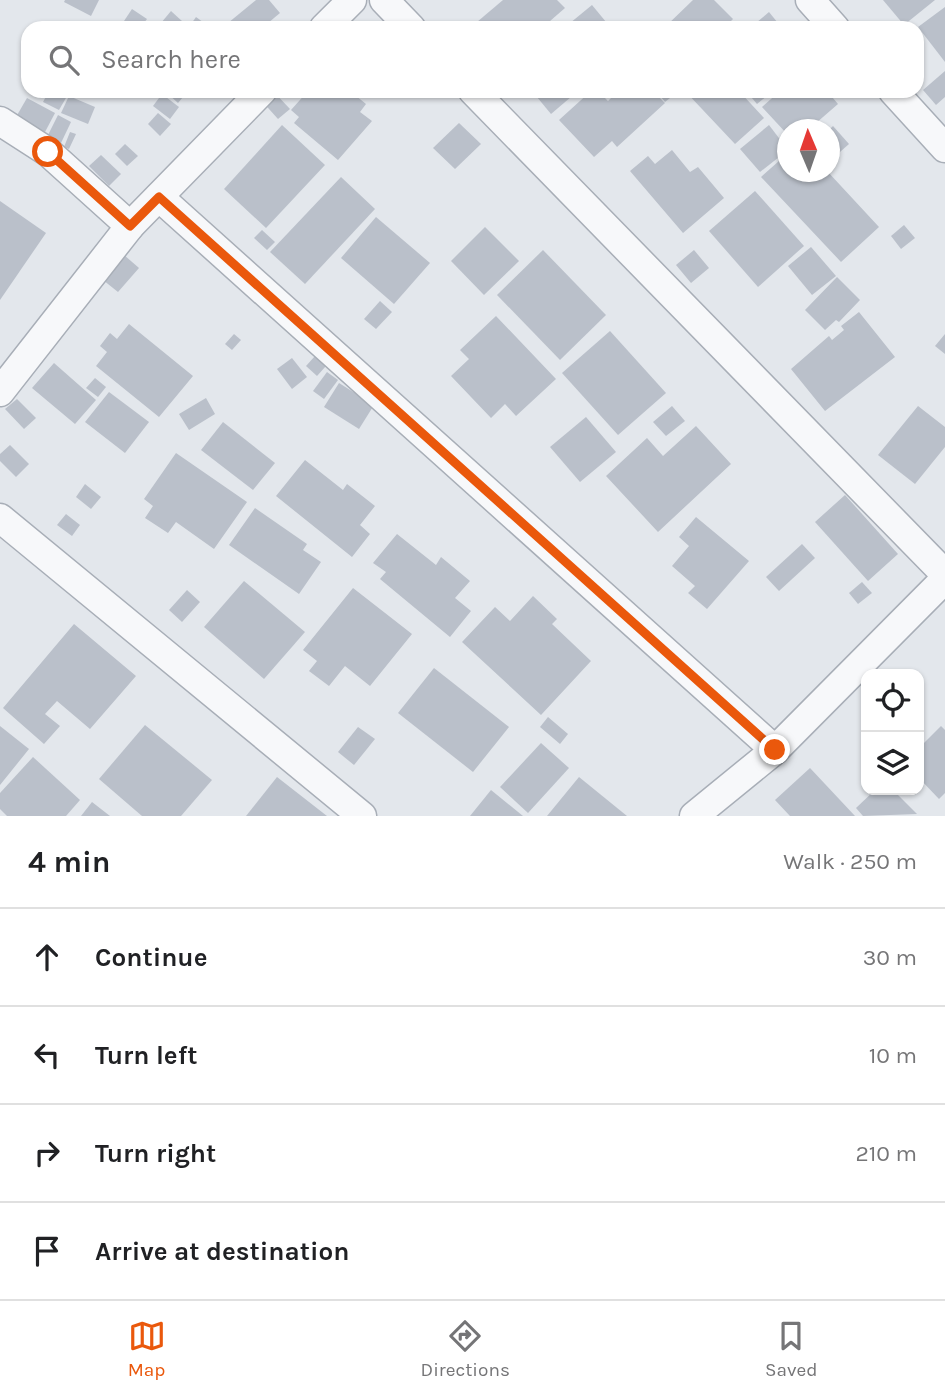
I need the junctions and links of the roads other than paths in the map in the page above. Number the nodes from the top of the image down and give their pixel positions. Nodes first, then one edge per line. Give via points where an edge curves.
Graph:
1 (352, 0) edge
2 (384, 0) edge
3 (810, 0) edge
4 (331, 21) edge
5 (404, 21) edge
6 (829, 21) edge
7 (255, 98) edge
8 (480, 98) edge
9 (899, 98) edge
10 (0, 121) edge
11 (945, 148) edge
12 (159, 197) junction
13 (130, 226) junction
14 (0, 391) edge
15 (0, 518) edge
16 (945, 577) edge
17 (775, 750) junction
18 (362, 816) edge
19 (694, 816) edge

1 - 4 street
2 - 5 street
3 - 6 street
7 - 12 street
8 - 16 street
9 - 11 street
10 - 13 street via 48,152
12 - 13 street
12 - 17 street
13 - 14 street
15 - 18 street
16 - 17 street
17 - 19 street

